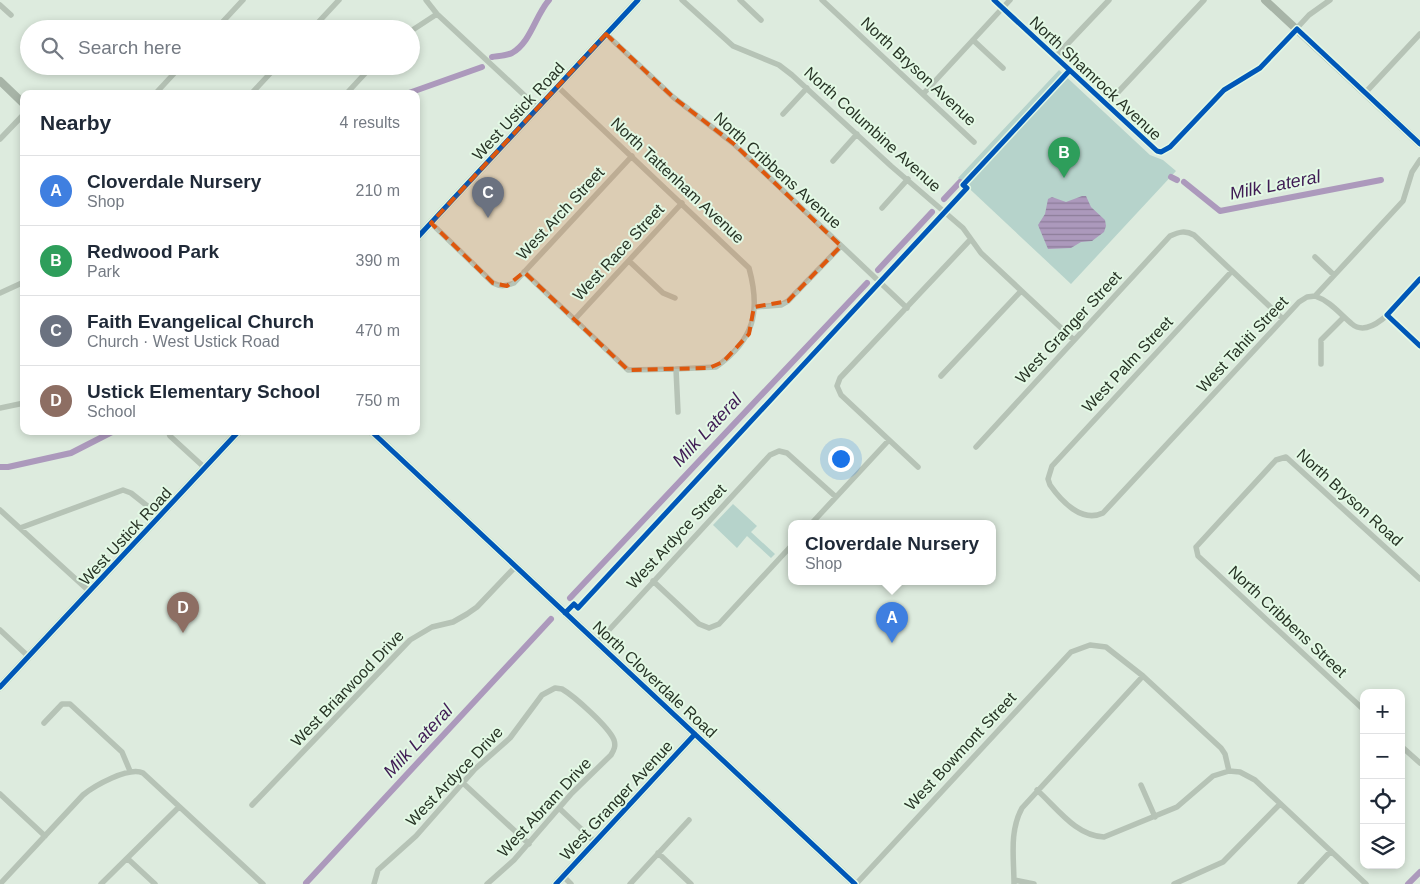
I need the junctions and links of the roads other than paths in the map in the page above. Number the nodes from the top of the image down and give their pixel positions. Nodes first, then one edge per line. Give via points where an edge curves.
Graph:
1 (243, 0) edge
2 (339, 0) edge
3 (426, 0) edge
4 (638, 0) edge
5 (682, 0) edge
6 (740, 0) edge
7 (822, 0) edge
8 (994, 0) edge
9 (1010, 0) edge
10 (1109, 0) edge
11 (1204, 0) edge
12 (1265, 0) edge
13 (1330, 0) edge
14 (0, 5) edge
15 (1002, 8) junction
16 (436, 14) junction
17 (11, 15) dead end
18 (224, 20) edge
19 (320, 20) edge
20 (761, 20) dead end
21 (420, 25) edge
22 (1297, 29) junction
23 (606, 34) junction
24 (1420, 34) edge
25 (973, 40) junction
26 (1055, 57) junction
27 (1003, 68) dead end
28 (173, 75) edge
29 (269, 75) edge
30 (364, 75) edge
31 (0, 81) edge
32 (558, 86) junction
33 (807, 88) junction
34 (159, 90) edge
35 (255, 90) edge
36 (350, 90) edge
37 (1365, 93) junction
38 (924, 94) junction
39 (20, 100) edge
40 (1106, 105) junction
41 (538, 108) junction
42 (783, 114) dead end
43 (20, 118) edge
44 (857, 134) junction
45 (0, 138) edge
46 (974, 142) dead end
47 (1420, 144) edge
48 (632, 156) junction
49 (832, 160) dead end
50 (1420, 160) edge
51 (908, 179) junction
52 (682, 204) junction
53 (882, 208) dead end
54 (431, 224) junction
55 (420, 236) edge
56 (970, 240) junction
57 (841, 246) junction
58 (1315, 257) dead end
59 (629, 261) junction
60 (1232, 271) junction
61 (524, 272) junction
62 (1334, 275) junction
63 (1420, 279) edge
64 (20, 284) edge
65 (1021, 291) junction
66 (0, 293) edge
67 (1315, 296) junction
68 (675, 298) dead end
69 (754, 307) junction
70 (907, 308) junction
71 (1387, 315) junction
72 (1344, 317) junction
73 (1283, 319) junction
74 (574, 320) junction
75 (1074, 340) junction
76 (1420, 346) edge
77 (1320, 364) dead end
78 (676, 369) junction
79 (941, 376) dead end
80 (20, 404) edge
81 (0, 408) edge
82 (678, 412) dead end
83 (170, 435) edge
84 (235, 435) edge
85 (375, 435) edge
86 (889, 440) junction
87 (976, 447) dead end
88 (918, 467) dead end
89 (205, 468) junction
90 (836, 497) junction
91 (0, 510) edge
92 (160, 516) junction
93 (1090, 518) joint
94 (815, 520) edge
95 (20, 528) junction
96 (1195, 550) joint
97 (788, 552) edge
98 (516, 566) junction
99 (1420, 579) edge
100 (653, 580) junction
101 (90, 592) junction
102 (0, 630) edge
103 (597, 643) junction
104 (29, 657) junction
105 (1143, 676) junction
106 (0, 687) edge
107 (555, 688) joint
108 (1360, 706) edge
109 (44, 723) dead end
110 (695, 734) junction
111 (1405, 750) edge
112 (1420, 763) edge
113 (130, 771) junction
114 (1229, 771) junction
115 (463, 783) junction
116 (1141, 785) dead end
117 (1037, 790) junction
118 (0, 794) edge
119 (1280, 804) junction
120 (252, 805) dead end
121 (178, 807) junction
122 (560, 809) junction
123 (1155, 817) junction
124 (688, 820) dead end
125 (45, 836) junction
126 (595, 842) junction
127 (529, 844) junction
128 (1331, 851) junction
129 (658, 853) junction
130 (128, 859) junction
131 (563, 876) junction
132 (1014, 882) edge
133 (374, 883) edge
134 (0, 884) edge
135 (101, 884) edge
136 (155, 884) edge
137 (263, 884) edge
138 (487, 884) edge
139 (557, 884) edge
140 (571, 884) edge
141 (630, 884) edge
142 (691, 884) edge
143 (855, 884) edge
144 (1034, 884) edge
145 (1174, 884) edge
146 (1300, 884) edge
147 (1366, 884) edge

1 - 18 street
2 - 19 street
3 - 16 street
4 - 23 main road, West Ustick Road
5 - 33 street, North Columbine Avenue via 728,42 779,64
6 - 20 street
7 - 38 street, North Bryson Avenue
8 - 15 street, North Shamrock Avenue
9 - 15 street
10 - 26 street
11 - 40 street
12 - 22 main road
13 - 22 street via 1309,15
14 - 17 street
15 - 25 street
15 - 26 street, North Shamrock Avenue
16 - 21 street
16 - 41 street
22 - 37 main road
22 - 40 street, North Shamrock Avenue via 1260,68 1224,90 1170,147 1161,152
23 - 32 main road, West Ustick Road
23 - 57 street, North Cribbens Avenue via 673,97 734,144
24 - 37 street
25 - 27 street
25 - 38 street
26 - 40 street, North Shamrock Avenue
28 - 34 street
29 - 35 street
30 - 36 street
31 - 39 main road
32 - 41 main road, West Ustick Road
32 - 48 street, North Tattenham Avenue
33 - 42 street
33 - 44 street, North Columbine Avenue
37 - 47 main road
38 - 46 street, North Bryson Avenue
41 - 54 main road, West Ustick Road
43 - 45 street
44 - 49 street
44 - 51 street, North Columbine Avenue
48 - 52 street, North Tattenham Avenue
48 - 61 street, West Arch Street
50 - 62 street, West Tahiti Street via 1412,172 1403,201
51 - 53 street
51 - 56 street, North Columbine Avenue via 963,228
52 - 59 street, West Race Street
52 - 69 street, North Tattenham Avenue via 749,268
54 - 55 main road, West Ustick Road
54 - 61 street, West Arch Street via 493,283 507,286
56 - 65 street, North Columbine Avenue
56 - 70 street
57 - 69 street via 788,301 781,305
57 - 70 street, North Cribbens Avenue
58 - 62 street
59 - 68 street via 662,293
59 - 74 street, West Race Street
60 - 73 street
60 - 75 street, West Granger Street via 1194,235 1183,232 1170,236
60 - 93 street, West Palm Street via 1052,466 1048,479 1053,489 1079,514
61 - 74 street, North Tattenham Avenue
62 - 67 street, West Tahiti Street
63 - 71 street
64 - 66 street
65 - 75 street, North Columbine Avenue
65 - 79 street
67 - 72 street via 1324,299
67 - 73 street, West Tahiti Street via 1299,302
69 - 78 street, North Tattenham Avenue via 749,334 723,362 709,368
70 - 86 street via 840,378 837,386 841,395
71 - 72 street via 1375,326 1364,330
71 - 76 street
72 - 77 street via 1321,340
73 - 93 street, West Tahiti Street via 1103,513
74 - 78 street, North Tattenham Avenue via 628,370
75 - 87 street, West Granger Street
78 - 82 street
80 - 81 street
83 - 89 street
84 - 89 main road, West Ustick Road
85 - 98 main road, North Cloverdale Road
86 - 88 street
86 - 90 street
89 - 92 main road, West Ustick Road
90 - 94 street
90 - 100 street, West Ardyce Street via 787,453 779,451 770,455
91 - 95 street
92 - 95 street via 123,490
92 - 101 main road, West Ustick Road
95 - 101 street
96 - 99 street, North Bryson Road via 1276,460 1283,457
96 - 108 street, North Cribbens Street
97 - 100 street via 718,624 709,628 699,624
98 - 103 main road, North Cloverdale Road
98 - 120 street, West Briarwood Drive via 467,614 453,622 432,627 410,640
100 - 103 street, West Ardyce Street
101 - 104 main road, West Ustick Road
102 - 104 street
103 - 110 main road, North Cloverdale Road
104 - 106 main road, West Ustick Road
105 - 114 street via 1221,748
105 - 117 street
105 - 143 street, West Bowmont Street via 1106,648 1090,645 1071,652
107 - 115 street, West Ardyce Drive via 542,695 517,730
107 - 122 street, West Abram Drive via 568,692 610,733 615,744 611,755
109 - 113 street via 62,704 67,703 122,752
110 - 126 main road, West Granger Avenue
110 - 143 main road, North Cloverdale Road
111 - 112 street
113 - 121 street via 138,770
113 - 125 street via 91,788
114 - 119 street via 1240,772 1255,780
114 - 123 street via 1213,776 1184,802
115 - 127 street
115 - 133 street, West Ardyce Drive via 423,829 378,870
116 - 123 street
117 - 123 street via 1079,829 1094,837 1113,836
117 - 132 street via 1022,808 1015,825
118 - 125 street
119 - 128 street
119 - 145 street via 1223,862
121 - 130 street
121 - 137 street
122 - 126 street
122 - 127 street, West Abram Drive
124 - 129 street
125 - 134 street
126 - 131 main road, West Granger Avenue
127 - 138 street, West Abram Drive
128 - 146 street
128 - 147 street
129 - 141 street
129 - 142 street
130 - 135 street
130 - 136 street
131 - 139 main road, West Granger Avenue
131 - 140 street
132 - 144 street

